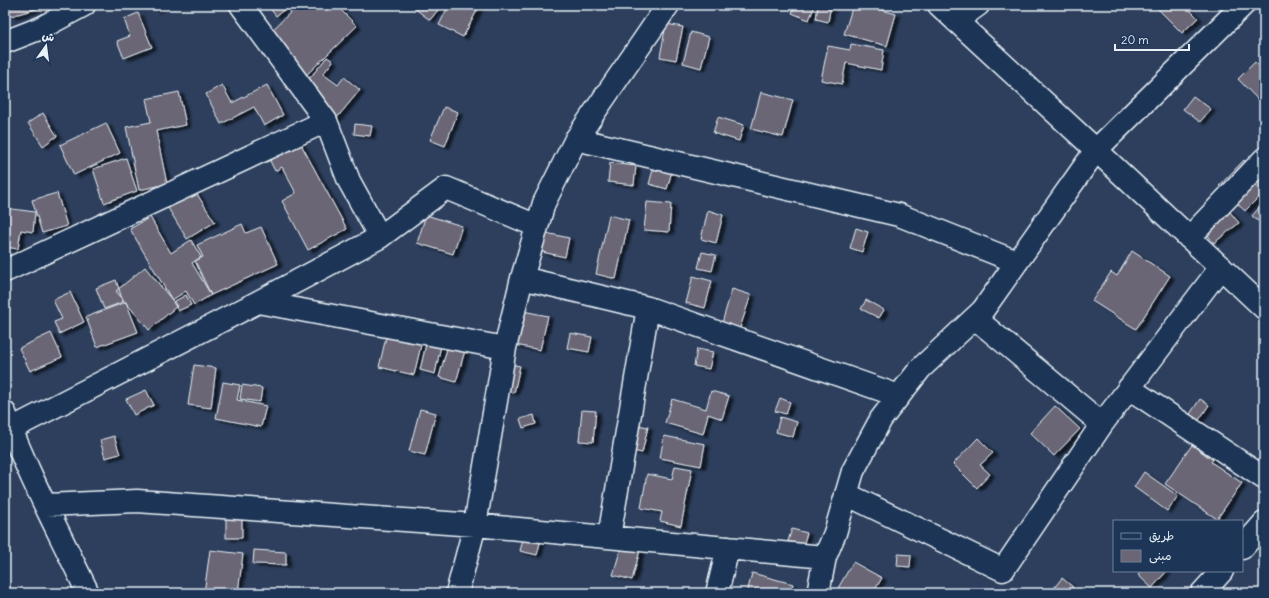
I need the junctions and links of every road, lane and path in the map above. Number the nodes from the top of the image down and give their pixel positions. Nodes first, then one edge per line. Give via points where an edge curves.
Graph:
1 (84, 5) edge
2 (241, 5) edge
3 (668, 5) edge
4 (939, 5) edge
5 (978, 5) edge
6 (1243, 5) edge
7 (956, 20) junction
8 (5, 42) edge
9 (326, 121) junction
10 (576, 139) junction
11 (1096, 150) junction
12 (1264, 159) edge
13 (537, 226) junction
14 (380, 237) junction
15 (1189, 238) junction
16 (1017, 262) junction
17 (1221, 267) junction
18 (5, 271) edge
19 (522, 278) junction
20 (258, 302) junction
21 (648, 308) junction
22 (1264, 308) edge
23 (975, 318) junction
24 (505, 348) junction
25 (1129, 388) junction
26 (899, 396) junction
27 (8, 421) edge
28 (1102, 424) junction
29 (1264, 478) edge
30 (846, 494) junction
31 (46, 506) junction
32 (1264, 523) edge
33 (475, 525) junction
34 (609, 537) junction
35 (1243, 547) edge
36 (728, 548) junction
37 (825, 557) junction
38 (1221, 572) edge
39 (88, 593) edge
40 (457, 593) edge
41 (717, 593) edge
42 (818, 593) edge
43 (1202, 593) edge

1 - 8 street via 41,28
2 - 9 street
3 - 10 street
4 - 7 street
5 - 7 street
6 - 11 street
7 - 11 street
9 - 14 street via 349,181
9 - 18 street
10 - 13 street via 544,203
10 - 16 street via 899,215
11 - 15 street
11 - 16 street
12 - 15 street
13 - 14 street via 446,188
13 - 19 street
14 - 20 street
15 - 17 street
16 - 23 street
17 - 22 street
17 - 25 street
19 - 21 street
19 - 24 street
20 - 24 street
20 - 27 street
21 - 26 street
21 - 34 street
23 - 26 street via 920,369
23 - 28 street
24 - 33 street
25 - 28 street
25 - 29 street
26 - 30 street via 881,419 853,471
27 - 31 street
28 - 30 street via 1003,570
30 - 37 street
31 - 33 street via 136,501
31 - 39 street
32 - 35 street
33 - 34 street
33 - 40 street
34 - 36 street
36 - 37 street
36 - 41 street
37 - 42 street
38 - 43 street

